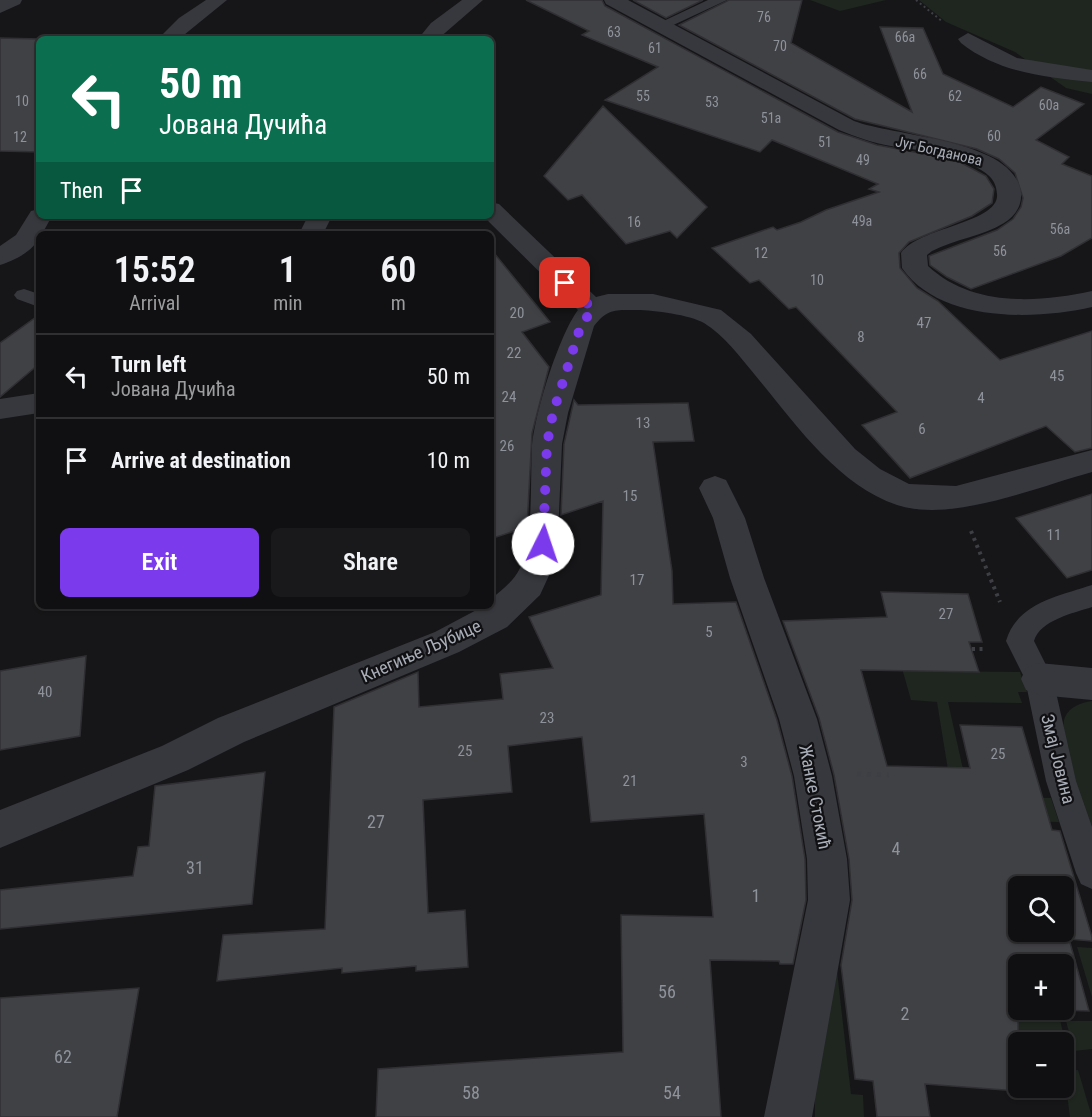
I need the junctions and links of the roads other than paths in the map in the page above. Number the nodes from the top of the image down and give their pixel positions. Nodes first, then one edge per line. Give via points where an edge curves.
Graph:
1 (13, 0) edge
2 (218, 0) edge
3 (474, 0) edge
4 (613, 0) edge
5 (720, 0) edge
6 (0, 7) edge
7 (662, 25) junction
8 (171, 36) edge
9 (430, 36) edge
10 (968, 39) dead end
11 (1092, 76) edge
12 (494, 213) edge
13 (39, 219) edge
14 (0, 257) edge
15 (1092, 299) edge
16 (593, 309) junction
17 (36, 403) edge
18 (0, 409) edge
19 (1092, 461) edge
20 (715, 488) dead end
21 (1092, 596) edge
22 (1040, 679) junction
23 (1092, 684) edge
24 (0, 829) edge
25 (1092, 873) edge
26 (788, 1117) edge

1 - 6 street
2 - 8 street
3 - 9 street
4 - 7 street, Југ Богданова
5 - 7 lane
7 - 15 street, Југ Богданова via 857,130 974,155 1001,171 1009,190 1007,209 994,219 935,238 914,253 915,268 936,286 997,306 1072,305
10 - 11 street via 989,56 1014,64
12 - 16 street
13 - 14 street via 26,240
16 - 19 street via 608,302 638,301 712,316 741,340 850,463 888,489 908,496 956,498
16 - 24 street, Кнегиње Љубице via 581,325 553,413 547,444 541,558 528,585 495,617 447,642
17 - 18 street
20 - 26 street, Жанке Стокић via 729,518 801,729 826,859 829,900
21 - 22 lane, Змај Јовина via 1053,610 1023,629 1020,641
22 - 23 street
22 - 25 lane, Змај Јовина via 1061,781

